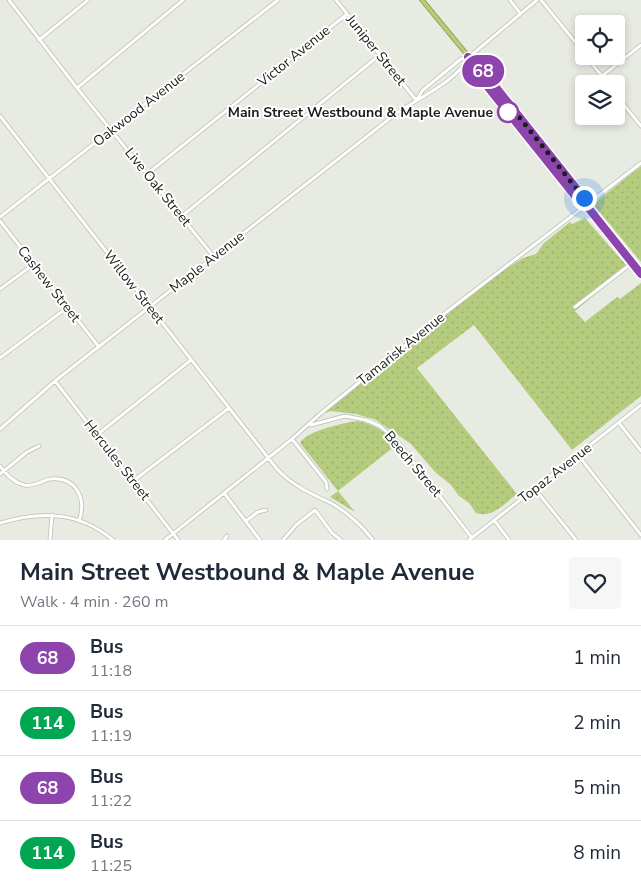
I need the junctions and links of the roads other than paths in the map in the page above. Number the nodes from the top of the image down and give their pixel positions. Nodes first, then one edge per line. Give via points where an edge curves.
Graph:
1 (9, 0) edge
2 (88, 0) edge
3 (183, 0) edge
4 (278, 0) edge
5 (336, 0) edge
6 (422, 0) edge
7 (510, 0) edge
8 (539, 0) edge
9 (520, 13) junction
10 (347, 14) junction
11 (39, 40) junction
12 (575, 43) edge
13 (641, 45) edge
14 (381, 54) junction
15 (468, 57) junction
16 (593, 65) edge
17 (601, 75) edge
18 (603, 75) edge
19 (76, 88) junction
20 (416, 100) junction
21 (625, 106) edge
22 (0, 116) edge
23 (641, 126) edge
24 (112, 130) junction
25 (526, 135) junction
26 (543, 147) junction
27 (641, 163) edge
28 (147, 174) junction
29 (50, 179) junction
30 (586, 205) junction
31 (182, 216) junction
32 (0, 219) edge
33 (214, 257) junction
34 (632, 263) junction
35 (34, 264) junction
36 (641, 274) edge
37 (0, 289) edge
38 (68, 307) junction
39 (150, 307) junction
40 (575, 307) dead end
41 (99, 347) junction
42 (0, 358) edge
43 (191, 360) junction
44 (55, 381) junction
45 (641, 405) edge
46 (229, 408) junction
47 (619, 423) junction
48 (309, 425) junction
49 (0, 429) edge
50 (98, 434) junction
51 (292, 439) junction
52 (39, 446) dead end
53 (641, 451) edge
54 (578, 455) junction
55 (267, 458) junction
56 (0, 466) edge
57 (4, 471) junction
58 (0, 474) edge
59 (133, 481) junction
60 (327, 489) dead end
61 (535, 489) junction
62 (224, 493) junction
63 (266, 510) dead end
64 (52, 515) junction
65 (494, 520) junction
66 (79, 521) junction
67 (246, 521) junction
68 (0, 523) edge
69 (173, 534) junction
70 (641, 535) edge
71 (227, 536) dead end
72 (50, 539) edge
73 (111, 539) edge
74 (470, 539) edge
75 (165, 540) edge
76 (178, 540) edge
77 (224, 540) edge
78 (260, 540) edge
79 (283, 540) edge
80 (341, 540) edge
81 (373, 540) edge
82 (509, 540) edge
83 (576, 540) edge

1 - 11 street, Live Oak Street
2 - 11 street
3 - 19 street
4 - 24 street, Oakwood Avenue
5 - 10 street, Juniper Street
6 - 15 main road
7 - 9 street
8 - 9 street, Maple Avenue
8 - 12 street
9 - 15 street, Maple Avenue
10 - 14 street, Juniper Street
10 - 28 street, Victor Avenue
11 - 19 street, Live Oak Street
13 - 18 street
14 - 20 street, Juniper Street
14 - 31 street
15 - 20 street, Maple Avenue via 422,90
15 - 20 street, Maple Avenue via 464,65 427,96
15 - 25 main road via 471,66
15 - 26 main road via 475,61
16 - 17 street
19 - 24 street, Live Oak Street
20 - 33 street, Maple Avenue
21 - 23 street
22 - 29 street, Willow Street
24 - 28 street, Live Oak Street
24 - 29 street, Oakwood Avenue
25 - 26 main road
25 - 30 main road via 579,201
26 - 30 main road via 584,198
27 - 30 street, Tamarisk Avenue
28 - 31 street, Live Oak Street
29 - 32 street, Oakwood Avenue
29 - 39 street, Willow Street
30 - 34 main road
30 - 48 street, Tamarisk Avenue via 440,317
31 - 33 street, Live Oak Street
32 - 35 street, Cashew Street
33 - 39 street, Maple Avenue
34 - 36 main road
34 - 40 street
35 - 37 street
35 - 38 street, Cashew Street
38 - 41 street, Cashew Street
38 - 42 street
39 - 41 street, Maple Avenue
39 - 43 street, Willow Street
41 - 44 street, Maple Avenue
43 - 46 street, Willow Street
43 - 50 street
44 - 49 street, Maple Avenue
44 - 50 street, Hercules Street
45 - 47 street, Topaz Avenue
46 - 55 street, Willow Street
46 - 59 street
47 - 53 street
47 - 54 street, Topaz Avenue
48 - 51 street, Tamarisk Avenue
48 - 74 street, Beech Street via 345,416 380,426 399,443
50 - 59 street, Hercules Street
51 - 55 street, Tamarisk Avenue
51 - 60 street via 326,482
52 - 57 street via 26,452
54 - 61 street, Topaz Avenue
54 - 70 street
55 - 62 street, Tamarisk Avenue
55 - 81 street via 299,488 353,518
56 - 57 street
57 - 58 street
57 - 66 street via 26,486 50,479 68,482 77,490 83,503
59 - 69 street, Hercules Street
61 - 65 street, Topaz Avenue
61 - 83 street
62 - 67 street
62 - 69 street, Tamarisk Avenue
63 - 67 street
64 - 66 street
64 - 68 street via 24,516
64 - 72 street
65 - 74 street, Topaz Avenue
65 - 82 street
66 - 73 street
67 - 78 street
69 - 75 street, Tamarisk Avenue
69 - 76 street, Hercules Street
71 - 77 street
79 - 80 street via 315,510

